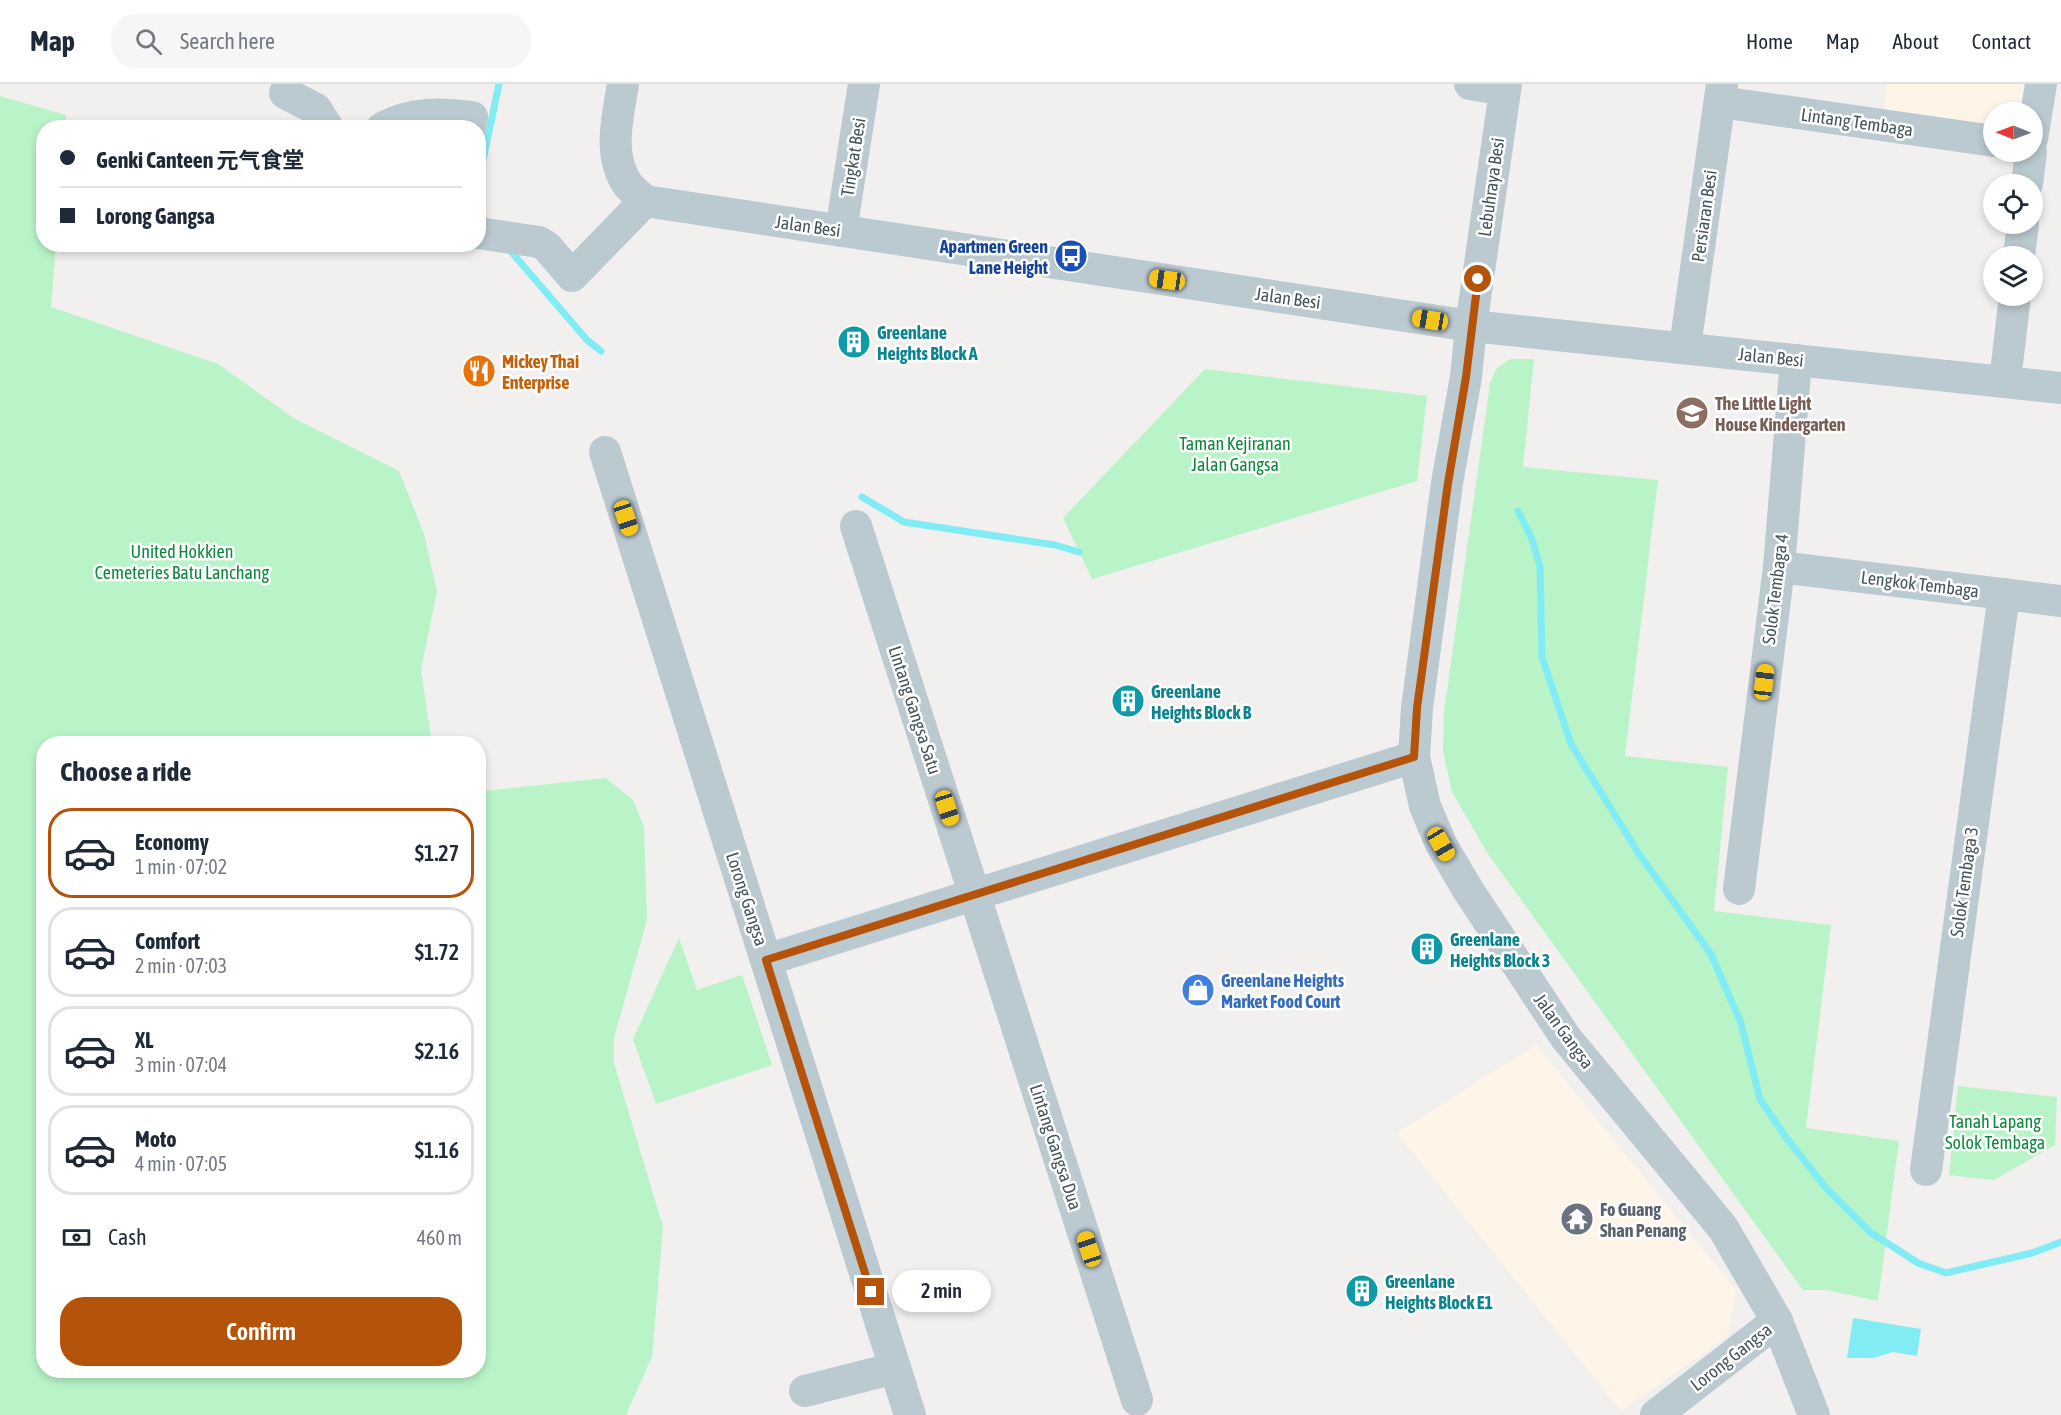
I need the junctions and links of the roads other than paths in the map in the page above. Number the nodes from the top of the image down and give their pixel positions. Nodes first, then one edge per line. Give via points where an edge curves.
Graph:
1 (623, 84) edge
2 (864, 84) edge
3 (1470, 84) edge
4 (2041, 84) edge
5 (1506, 87) edge
6 (285, 93) dead end
7 (1721, 93) edge
8 (1763, 96) edge
9 (2038, 102) edge
10 (323, 120) edge
11 (406, 120) edge
12 (471, 120) edge
13 (1983, 139) edge
14 (645, 201) junction
15 (841, 231) junction
16 (486, 234) edge
17 (2014, 306) edge
18 (1471, 326) junction
19 (1685, 347) junction
20 (1796, 360) junction
21 (2006, 381) junction
22 (2061, 388) edge
23 (605, 452) dead end
24 (856, 526) dead end
25 (1779, 567) junction
26 (2004, 594) junction
27 (2061, 601) edge
28 (1414, 757) junction
29 (1739, 889) dead end
30 (975, 894) junction
31 (766, 960) junction
32 (1926, 1170) dead end
33 (1777, 1321) junction
34 (895, 1368) junction
35 (805, 1391) dead end
36 (1137, 1400) dead end
37 (910, 1415) edge
38 (1656, 1415) edge
39 (1814, 1415) edge

1 - 14 street via 615,152 628,185
2 - 15 street, Tingkat Besi
3 - 5 street
4 - 9 street
5 - 18 street, Lebuhraya Besi
6 - 10 street via 316,109
7 - 8 street, Lintang Tembaga
7 - 19 street, Persiaran Besi
8 - 13 street, Lintang Tembaga
11 - 12 street via 442,113 472,117
14 - 15 street, Jalan Besi
14 - 16 street via 572,276 539,242
15 - 18 street, Jalan Besi
17 - 21 street
18 - 19 street, Jalan Besi
18 - 28 street, Jalan Gangsa via 1417,708
19 - 20 street, Jalan Besi
20 - 21 street, Jalan Besi
20 - 25 street, Solok Tembaga 4
21 - 22 street, Jalan Besi
23 - 31 street, Lorong Gangsa
24 - 30 street, Lintang Gangsa Satu
25 - 26 street, Lengkok Tembaga
25 - 29 street, Solok Tembaga 4
26 - 27 street, Lengkok Tembaga
26 - 32 street, Solok Tembaga 3
28 - 30 street
28 - 33 street, Jalan Gangsa via 1425,806 1441,844 1468,890 1566,1038 1723,1228
30 - 31 street
30 - 36 street, Lintang Gangsa Dua
31 - 34 street, Lorong Gangsa
33 - 38 street, Lorong Gangsa
33 - 39 street, Jalan Gangsa
34 - 35 street
34 - 37 street, Lorong Gangsa

